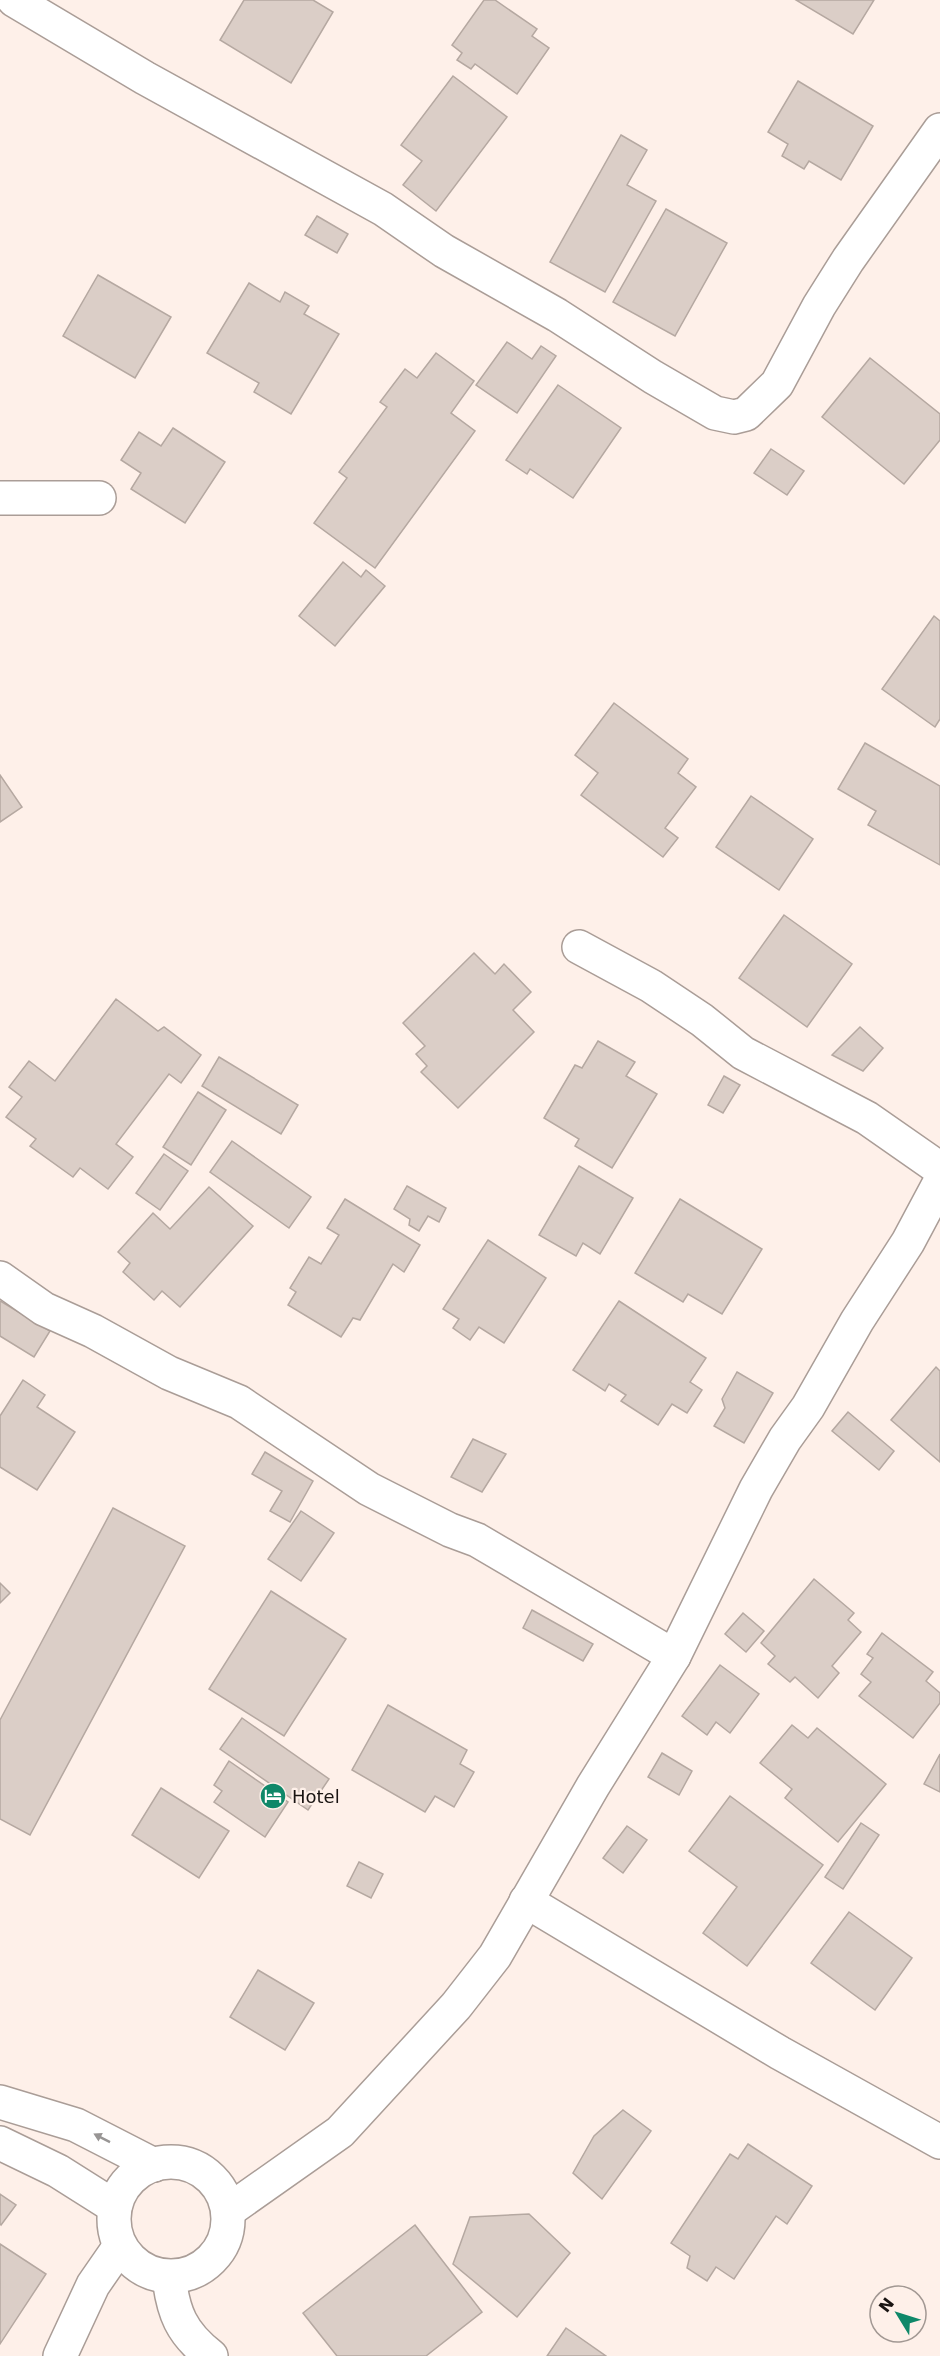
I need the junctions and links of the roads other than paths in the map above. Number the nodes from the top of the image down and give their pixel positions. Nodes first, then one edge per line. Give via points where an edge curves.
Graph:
1 (14, 0) edge
2 (940, 130) edge
3 (0, 498) edge
4 (99, 498) dead end
5 (579, 947) dead end
6 (940, 1169) edge
7 (940, 1182) edge
8 (0, 1278) edge
9 (674, 1656) junction
10 (526, 1901) junction
11 (0, 2102) edge
12 (940, 2142) edge
13 (0, 2143) edge
14 (154, 2165) junction
15 (115, 2207) junction
16 (228, 2211) junction
17 (120, 2246) junction
18 (169, 2277) junction
19 (60, 2356) edge
20 (211, 2356) edge

1 - 2 street via 145,78 383,209 444,251 557,315 715,413 734,417 746,414 777,384 836,278
3 - 4 street
5 - 6 street via 651,986 743,1053 867,1118
7 - 9 street via 908,1242 756,1489
8 - 9 street via 44,1309 93,1331 169,1374 239,1402 369,1489 477,1540
9 - 10 street
10 - 12 street via 780,2053
10 - 16 street via 495,1956 456,2006 340,2132
14 -> 11 street via 76,2125
13 - 15 street via 58,2171
14 - 15 street via 136,2174
14 - 16 street via 174,2162 193,2166 210,2177 222,2192
15 - 17 street via 114,2227
16 - 18 street via 227,2231 220,2250 189,2274
17 - 18 street via 133,2262 149,2272
17 - 19 street via 93,2285
18 - 20 street via 172,2306 185,2330

